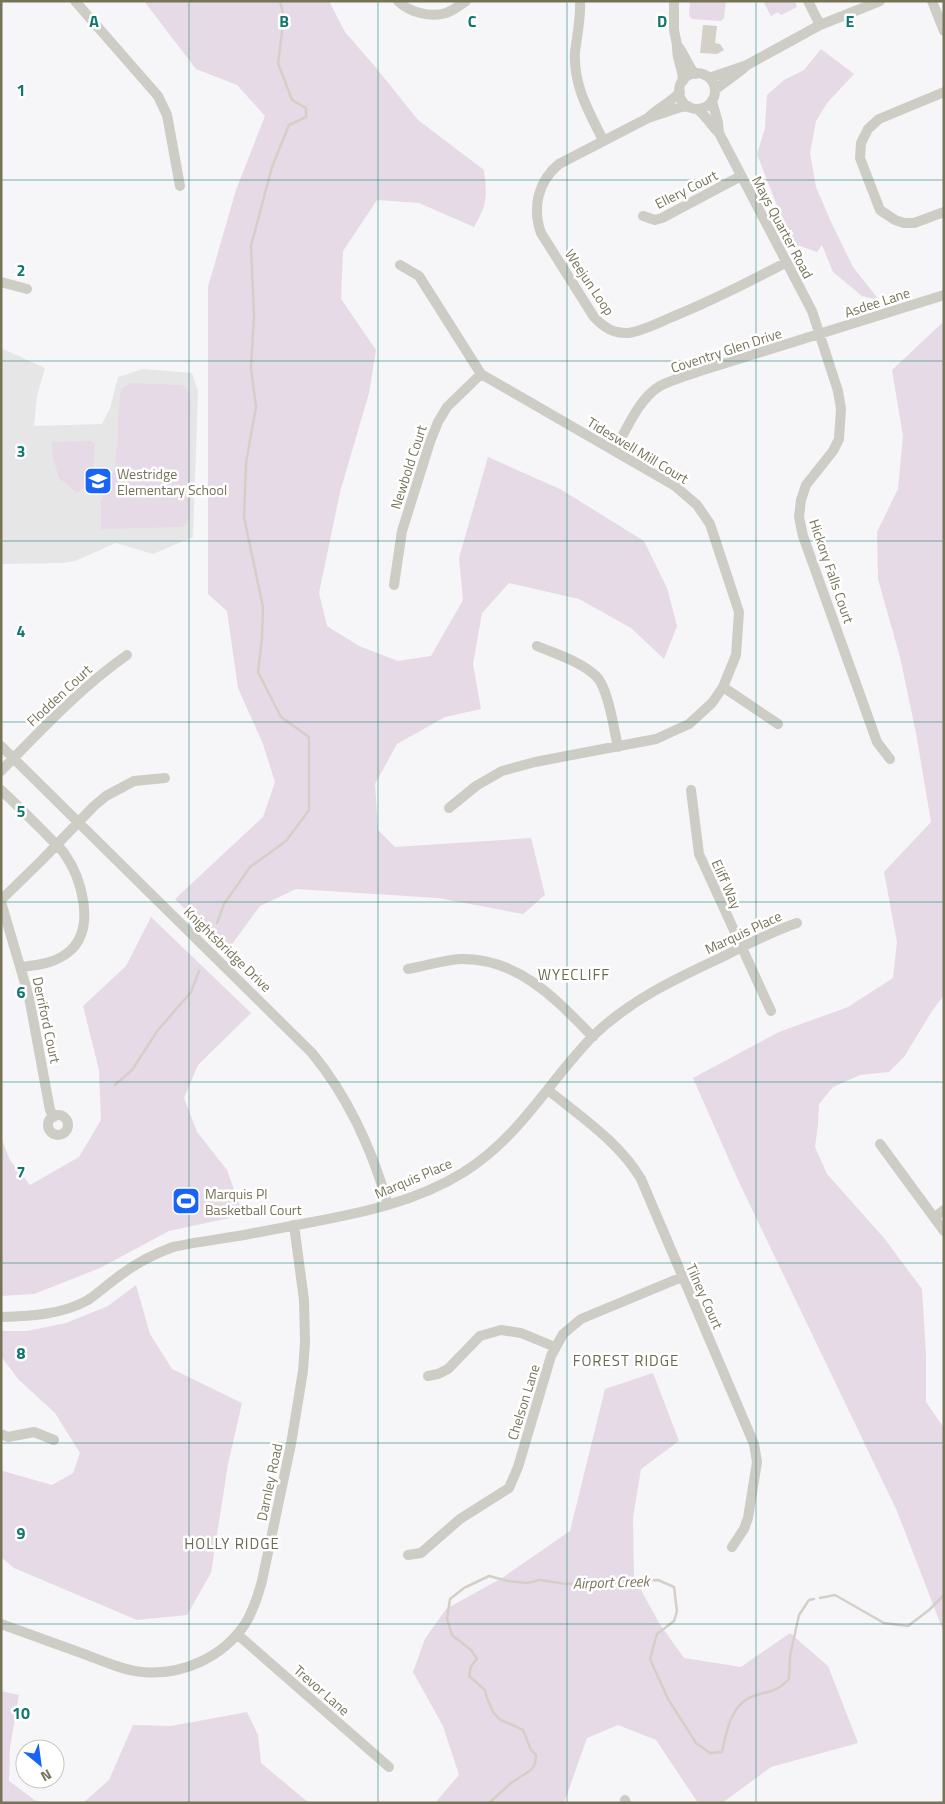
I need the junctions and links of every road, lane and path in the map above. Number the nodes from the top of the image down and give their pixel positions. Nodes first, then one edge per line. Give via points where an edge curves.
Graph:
1 (74, 1) edge
2 (398, 1) edge
3 (466, 1) edge
4 (580, 1) edge
5 (674, 1) edge
6 (808, 1) edge
7 (880, 1) edge
8 (932, 1) edge
9 (820, 26) junction
10 (944, 31) edge
11 (677, 45) junction
12 (747, 65) junction
13 (695, 74) junction
14 (709, 78) junction
15 (683, 81) junction
16 (715, 90) junction
17 (680, 92) junction
18 (944, 92) edge
19 (712, 102) junction
20 (692, 108) junction
21 (648, 118) junction
22 (719, 133) junction
23 (603, 140) junction
24 (740, 176) junction
25 (180, 186) dead end
26 (944, 212) edge
27 (643, 216) dead end
28 (787, 262) junction
29 (400, 265) dead end
30 (1, 282) edge
31 (27, 289) dead end
32 (944, 295) edge
33 (819, 335) junction
34 (482, 374) junction
35 (615, 450) junction
36 (394, 585) dead end
37 (537, 646) dead end
38 (127, 655) dead end
39 (723, 687) junction
40 (778, 724) dead end
41 (1, 746) edge
42 (618, 746) junction
43 (13, 758) junction
44 (890, 759) dead end
45 (1, 770) edge
46 (165, 778) dead end
47 (1, 790) edge
48 (691, 790) dead end
49 (449, 808) dead end
50 (78, 822) junction
51 (57, 845) junction
52 (1, 901) edge
53 (797, 923) dead end
54 (741, 947) junction
55 (21, 967) junction
56 (408, 969) dead end
57 (771, 1011) dead end
58 (593, 1036) junction
59 (548, 1090) junction
60 (54, 1117) dead end
61 (880, 1144) dead end
62 (388, 1205) junction
63 (944, 1210) edge
64 (934, 1218) junction
65 (294, 1225) junction
66 (944, 1231) edge
67 (682, 1276) junction
68 (1, 1317) edge
69 (555, 1347) junction
70 (428, 1376) dead end
71 (1, 1434) edge
72 (54, 1440) dead end
73 (732, 1547) dead end
74 (408, 1555) dead end
75 (1, 1624) edge
76 (237, 1634) junction
77 (389, 1767) dead end

1 - 25 street via 158,96 167,115
2 - 3 street via 429,15 446,13
4 - 23 street via 575,53 578,88
5 - 11 street
6 - 9 street
7 - 9 street
8 - 10 street
9 - 12 street
11 - 13 street
11 - 15 street via 676,56
12 - 14 street
12 - 16 street
13 - 14 street
13 - 15 street
14 - 16 street
15 - 17 street
16 - 19 street, Mays Quarter Road
17 - 20 street, Mays Quarter Road via 682,100
17 - 21 street, Weejun Loop
18 - 26 street via 879,119 868,128 861,143 860,158 880,210 895,220 914,223
19 - 20 street via 703,108
19 - 22 street, Mays Quarter Road
20 - 21 street, Weejun Loop via 681,107
20 - 22 street, Mays Quarter Road via 703,113
21 - 23 street, Weejun Loop
22 - 24 street, Mays Quarter Road
23 - 28 street, Weejun Loop via 550,171 540,189 536,212 541,233 600,324 628,333 650,326 705,304
24 - 27 street, Ellery Court via 662,218 655,220
24 - 28 street, Mays Quarter Road
28 - 33 street, Mays Quarter Road via 812,311
29 - 34 street, Tideswell Mill Court via 419,276
30 - 31 street
32 - 33 street, Asdee Lane
33 - 35 street, Coventry Glen Drive via 660,386 632,418
33 - 44 street, Hickory Falls Court via 838,391 839,439 806,485 799,517 877,742
34 - 35 street, Tideswell Mill Court
34 - 36 street, Newbold Court via 447,407 438,422 402,531
35 - 39 street, Tideswell Mill Court via 675,486 697,505 710,524 739,612 736,655
37 - 42 street via 577,663 598,677
38 - 43 street, Flodden Court via 89,684
39 - 40 street
39 - 42 street, Tideswell Mill Court via 712,703 689,724 656,739
41 - 43 street, Knightsbridge Drive
42 - 49 street, Tideswell Mill Court via 535,762 502,772 476,786
43 - 45 street, Flodden Court
43 - 50 street, Knightsbridge Drive
46 - 50 street via 143,779 120,788
47 - 51 street
48 - 54 street, Eliff Way via 699,854
50 - 51 street
50 - 62 street, Knightsbridge Drive via 323,1066 361,1129
51 - 52 street
51 - 55 street via 76,877 84,907 83,926 75,944 64,956 43,965
52 - 55 street, Derriford Court
53 - 54 street, Marquis Place
54 - 57 street, Eliff Way
54 - 58 street, Marquis Place via 639,999
55 - 60 street, Derriford Court
56 - 58 street via 462,959 499,965 542,988
58 - 59 street, Marquis Place
59 - 62 street, Marquis Place via 521,1123 483,1158 448,1181
59 - 67 street, Tilney Court via 621,1150 634,1167
61 - 64 street
62 - 65 street, Marquis Place
63 - 64 street
64 - 66 street
65 - 68 street, Marquis Place via 173,1247 133,1266 100,1292 74,1306 45,1315
65 - 76 street, Darnley Road via 304,1300 301,1388 262,1582 252,1612
67 - 69 street, Chelson Lane via 581,1320 563,1334
67 - 73 street, Tilney Court via 741,1410 756,1453 748,1518
69 - 70 street via 521,1333 501,1330 480,1336 448,1369
69 - 74 street, Chelson Lane via 511,1484 460,1519 421,1553
71 - 72 street via 8,1437 34,1432
75 - 76 street, Darnley Road via 124,1669 143,1672 173,1671 196,1664
76 - 77 street, Trevor Lane

